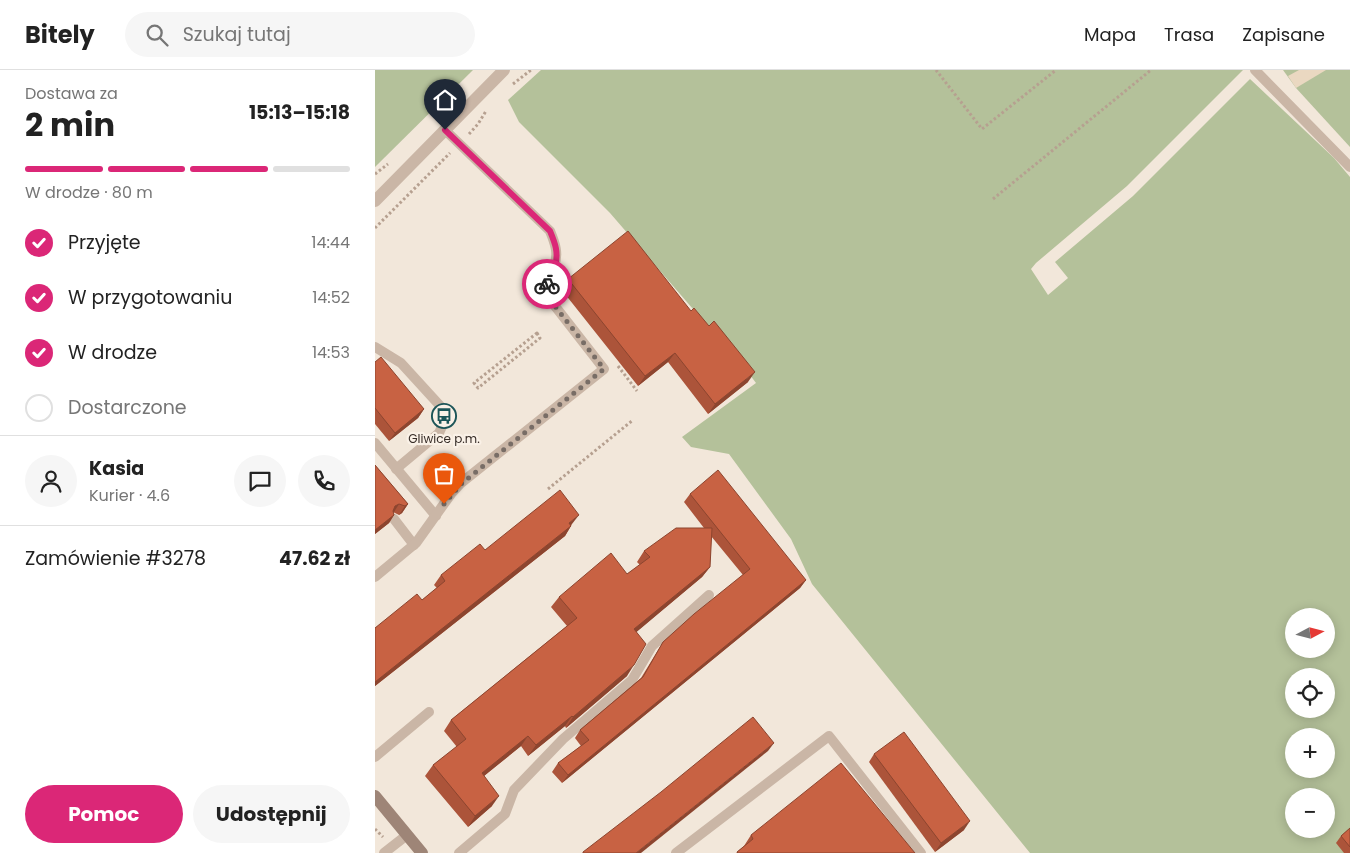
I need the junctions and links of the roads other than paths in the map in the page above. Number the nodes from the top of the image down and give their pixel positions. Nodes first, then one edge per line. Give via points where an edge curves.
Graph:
1 (504, 70) edge
2 (1255, 70) edge
3 (445, 130) junction
4 (1350, 167) edge
5 (375, 201) edge
6 (375, 347) edge
7 (375, 443) edge
8 (396, 469) junction
9 (436, 516) junction
10 (394, 520) edge
11 (414, 545) junction
12 (375, 577) edge
13 (709, 595) dead end
14 (429, 712) dead end
15 (375, 757) edge
16 (375, 796) edge
17 (407, 835) junction
18 (384, 853) edge
19 (422, 853) edge
20 (459, 853) edge
21 (676, 853) edge
22 (921, 853) edge

1 - 3 street
2 - 4 lane
3 - 5 street
3 - 9 lane via 550,231 557,254 546,291 604,369 461,484
6 - 8 lane via 401,363 443,409 444,422 439,433
7 - 8 lane
8 - 9 lane
9 - 11 lane
10 - 11 lane
11 - 12 lane
13 - 20 lane via 651,646 632,680 563,739 514,790 505,814
14 - 15 lane
16 - 17 main road
17 - 18 lane
17 - 19 main road
21 - 22 lane via 829,736

